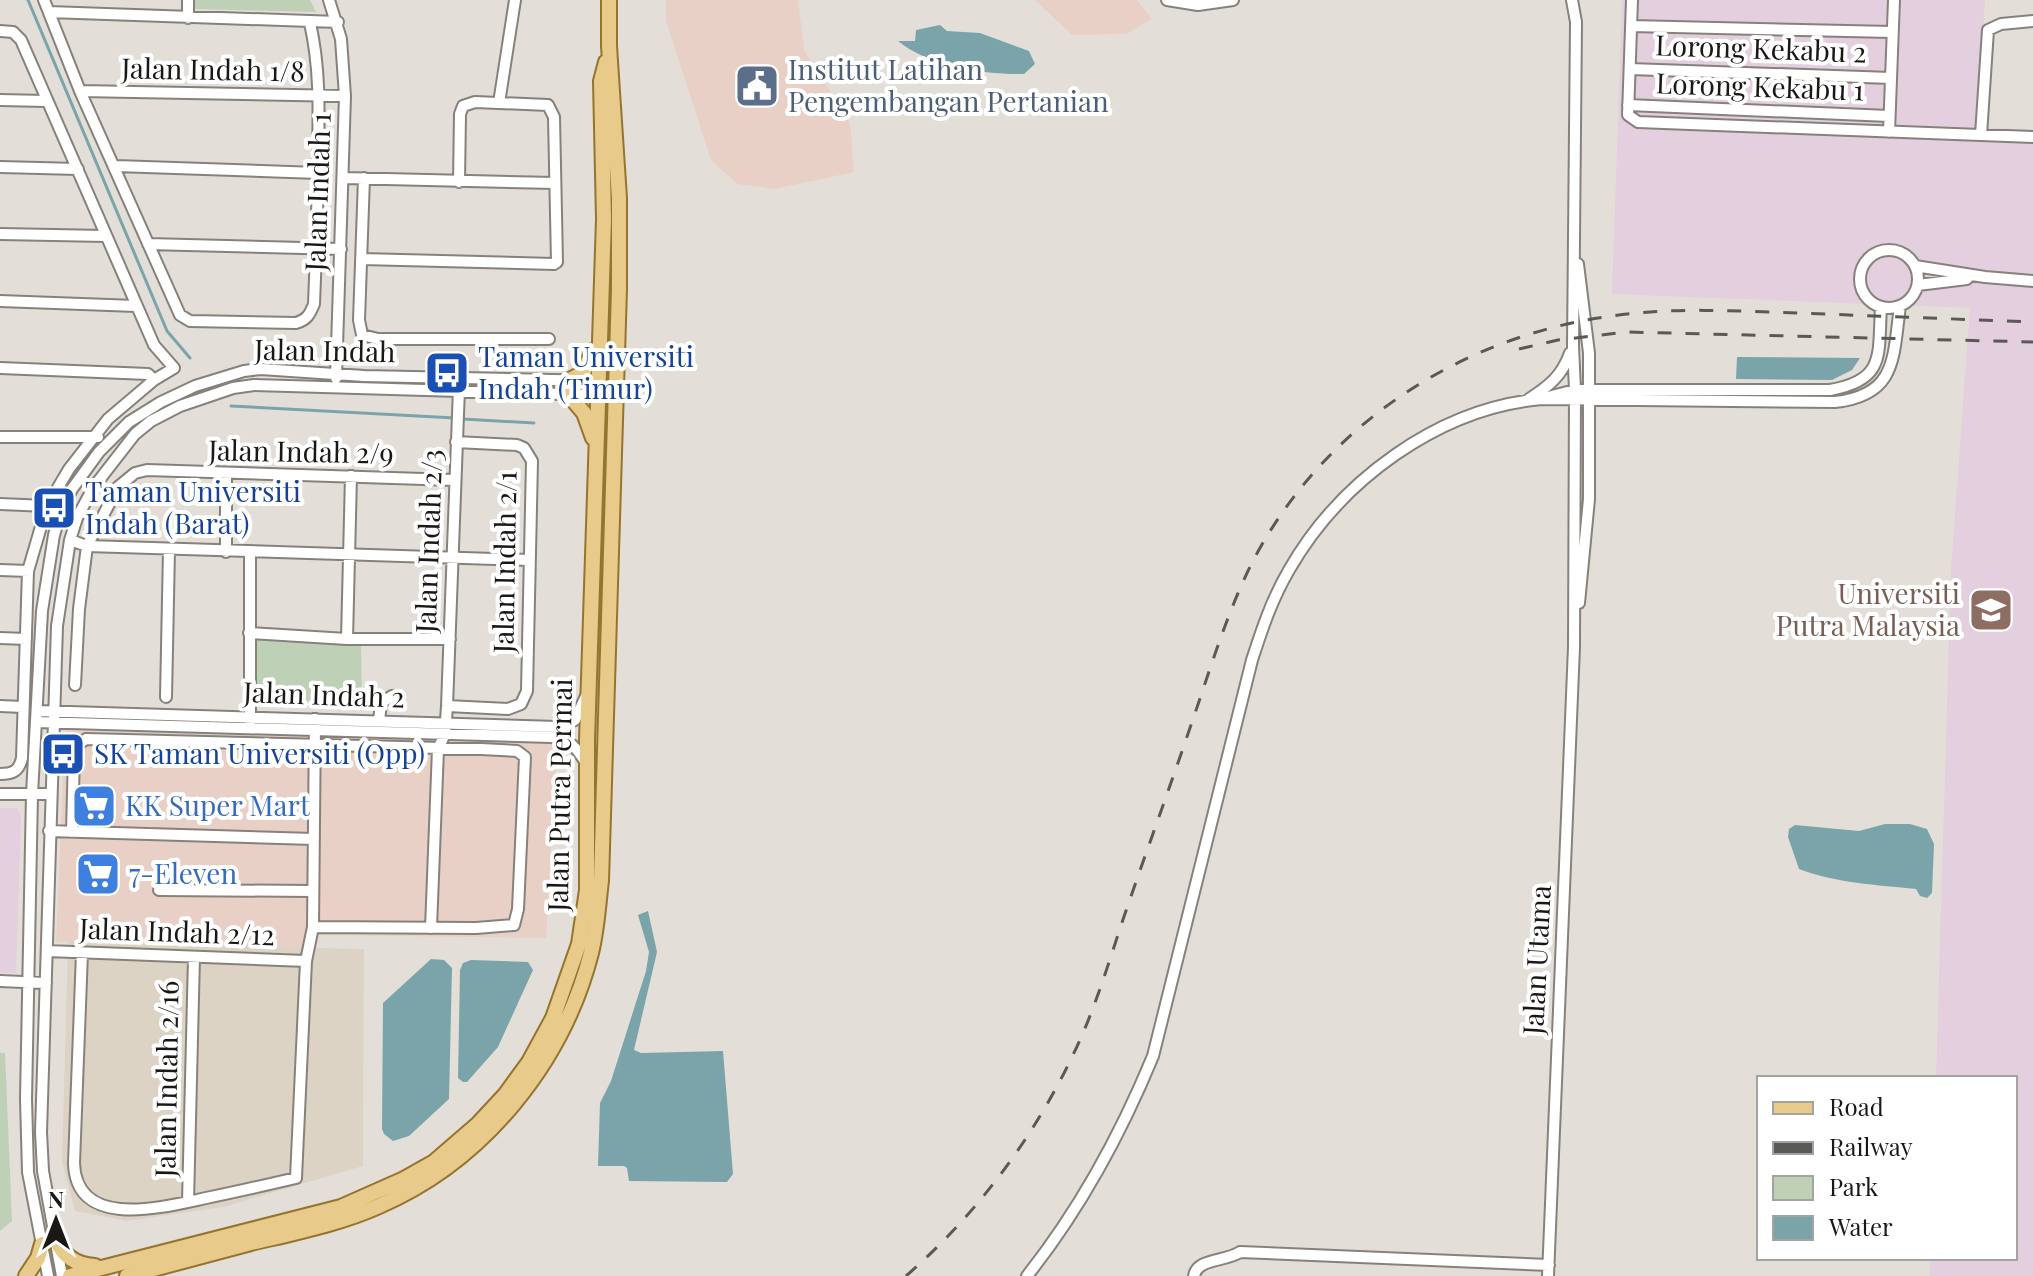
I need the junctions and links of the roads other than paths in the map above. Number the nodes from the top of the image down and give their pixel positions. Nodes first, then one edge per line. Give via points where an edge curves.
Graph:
1 (44, 0) edge
2 (188, 0) edge
3 (329, 0) edge
4 (515, 0) edge
5 (609, 0) edge
6 (1167, 0) edge
7 (1233, 0) edge
8 (1572, 0) edge
9 (1632, 0) edge
10 (1894, 0) edge
11 (49, 12) junction
12 (188, 18) junction
13 (2033, 21) edge
14 (338, 22) junction
15 (310, 23) junction
16 (1631, 26) junction
17 (0, 31) edge
18 (1892, 32) junction
19 (609, 46) junction
20 (1630, 69) junction
21 (1891, 78) junction
22 (80, 91) junction
23 (320, 96) junction
24 (345, 96) junction
25 (0, 100) edge
26 (46, 101) junction
27 (499, 103) junction
28 (1628, 105) junction
29 (1889, 116) junction
30 (1889, 132) junction
31 (1981, 135) junction
32 (2033, 137) edge
33 (116, 166) junction
34 (0, 167) edge
35 (78, 169) junction
36 (318, 173) junction
37 (344, 178) junction
38 (364, 178) junction
39 (459, 182) junction
40 (555, 183) junction
41 (1573, 223) junction
42 (0, 234) edge
43 (106, 236) junction
44 (148, 244) junction
45 (317, 247) junction
46 (341, 249) junction
47 (362, 259) junction
48 (1915, 266) junction
49 (1985, 277) junction
50 (2033, 281) edge
51 (1918, 285) junction
52 (0, 301) edge
53 (136, 306) junction
54 (1900, 306) junction
55 (1881, 307) junction
56 (598, 331) junction
57 (617, 335) junction
58 (549, 339) dead end
59 (1573, 346) junction
60 (0, 368) edge
61 (336, 374) junction
62 (459, 378) junction
63 (154, 380) junction
64 (569, 387) junction
65 (336, 388) junction
66 (601, 388) junction
67 (459, 391) junction
68 (1575, 395) junction
69 (1589, 396) junction
70 (1527, 400) junction
71 (613, 433) junction
72 (94, 436) junction
73 (0, 437) edge
74 (110, 440) junction
75 (456, 442) junction
76 (124, 448) junction
77 (597, 453) junction
78 (226, 475) junction
79 (351, 476) junction
80 (454, 480) junction
81 (0, 504) edge
82 (47, 506) junction
83 (70, 540) junction
84 (87, 546) junction
85 (169, 550) junction
86 (226, 552) junction
87 (250, 552) junction
88 (349, 556) junction
89 (452, 557) junction
90 (529, 560) junction
91 (0, 570) edge
92 (28, 571) junction
93 (249, 633) junction
94 (0, 638) edge
95 (26, 639) junction
96 (347, 639) junction
97 (450, 639) junction
98 (1574, 647) junction
99 (75, 685) dead end
100 (588, 689) junction
101 (392, 696) dead end
102 (166, 697) dead end
103 (0, 706) edge
104 (447, 706) junction
105 (23, 707) junction
106 (37, 717) junction
107 (54, 717) junction
108 (379, 721) junction
109 (250, 722) junction
110 (315, 725) junction
111 (445, 728) junction
112 (315, 746) junction
113 (438, 749) junction
114 (586, 763) junction
115 (4, 774) edge
116 (0, 794) edge
117 (32, 794) junction
118 (50, 794) junction
119 (49, 831) junction
120 (72, 832) junction
121 (314, 839) junction
122 (159, 890) dead end
123 (313, 891) junction
124 (47, 908) junction
125 (32, 909) junction
126 (313, 927) junction
127 (431, 928) junction
128 (47, 951) junction
129 (82, 953) junction
130 (194, 957) junction
131 (306, 961) junction
132 (0, 981) edge
133 (30, 982) junction
134 (46, 983) junction
135 (188, 1202) junction
136 (48, 1240) junction
137 (108, 1266) junction
138 (1548, 1271) edge
139 (26, 1276) edge
140 (48, 1276) edge
141 (62, 1276) edge
142 (70, 1276) edge
143 (127, 1276) edge
144 (1027, 1276) edge
145 (1194, 1276) edge

1 - 11 street
2 - 12 street
3 - 14 street, Jalan Indah 1
4 - 27 street
5 - 19 main road, Jalan Putra Permai
6 - 7 street via 1198,5
8 - 41 street
9 - 16 street
10 - 18 street
11 - 12 street
11 - 22 street
12 - 15 street
13 - 31 street via 1988,30
14 - 15 street
14 - 24 street, Jalan Indah 1
15 - 23 street
16 - 18 street
16 - 20 street
17 - 26 street via 13,32 21,40
18 - 21 street
19 - 56 main road, Jalan Putra Permai via 601,81 604,219
19 - 57 main road, Jalan Putra Permai via 619,198
20 - 21 street, Lorong Kekabu 2
20 - 28 street
21 - 29 street
22 - 23 street, Jalan Indah 1/8
22 - 33 street
23 - 24 street, Jalan Indah 1/8
23 - 36 street
24 - 37 street, Jalan Indah 1
25 - 26 street
26 - 35 street
27 - 39 street via 475,102 460,110
27 - 40 street via 543,104 554,112
28 - 29 street, Lorong Kekabu 1
28 - 30 street via 1631,120 1648,124
29 - 30 street
30 - 31 street
31 - 32 street
33 - 36 street
33 - 44 street
34 - 35 street
35 - 43 street
36 - 45 street
37 - 38 street
37 - 46 street, Jalan Indah 1
38 - 39 street
38 - 47 street
39 - 40 street
40 - 47 street via 554,264
41 - 59 street, Jalan Utama
41 - 69 street, Jalan Utama
42 - 43 street
43 - 53 street
44 - 45 street
44 - 45 street via 184,319 296,323 305,320 314,304
45 - 46 street
46 - 61 street, Jalan Indah 1
47 - 58 street via 359,320 362,335 369,339
48 - 49 street
48 - 51 street
48 - 55 street via 1904,254 1889,250 1866,261 1861,288
49 - 50 street
49 - 51 street
51 - 54 street
52 - 53 street
53 - 63 street via 154,345 174,365
54 - 55 street
54 - 69 street via 1887,374 1878,388 1858,400
55 - 69 street via 1878,356 1863,381 1848,387
56 - 64 main road via 588,368
56 - 66 main road, Jalan Putra Permai
57 - 66 main road
57 - 71 main road, Jalan Putra Permai
59 - 68 street, Jalan Utama
59 - 70 street via 1552,385
60 - 63 street via 148,374
61 - 62 street, Jalan Indah
61 - 65 street, Jalan Indah 1
61 - 74 street, Jalan Indah via 261,369 225,377 161,402
62 - 64 street, Jalan Indah
62 - 67 street, Jalan Indah 2/3
63 - 72 street
64 - 66 street, Jalan Indah
64 - 67 street, Jalan Indah
64 - 77 main road
65 - 67 street, Jalan Indah
65 - 76 street, Jalan Indah via 233,388 151,421
66 - 71 main road via 610,396
66 - 77 main road, Jalan Putra Permai
67 - 75 street, Jalan Indah 2/3
68 - 69 street
68 - 70 street
68 - 98 street, Jalan Utama
69 - 98 street, Jalan Utama via 1589,499
70 - 144 street via 1462,417 1370,474 1335,506 1289,569 1252,660 1153,1056 1103,1165
71 - 143 main road, Jalan Putra Permai via 601,881 583,980 545,1061 482,1139 438,1174 379,1206
72 - 73 street
72 - 74 street
72 - 82 street
74 - 76 street
74 - 106 street, Jalan Indah via 72,489 54,535 42,611
75 - 80 street, Jalan Indah 2/3
75 - 90 street, Jalan Indah 2/1 via 517,445 529,454
76 - 83 street, Jalan Indah via 93,488
77 - 100 main road, Jalan Putra Permai
78 - 79 street, Jalan Indah 2/9
78 - 84 street, Jalan Indah 2/9 via 135,473 118,487
78 - 86 street
79 - 80 street, Jalan Indah 2/9
79 - 88 street
80 - 89 street, Jalan Indah 2/3
81 - 82 street
82 - 92 street
83 - 84 street
83 - 107 street, Jalan Indah via 57,626
84 - 85 street
84 - 99 street
85 - 86 street
85 - 102 street
86 - 87 street
87 - 88 street
87 - 93 street
88 - 89 street
88 - 96 street
89 - 90 street
89 - 97 street, Jalan Indah 2/3
90 - 104 street, Jalan Indah 2/1 via 524,699 508,709
91 - 92 street
92 - 95 street
93 - 96 street
93 - 109 street
94 - 95 street
95 - 105 street
96 - 97 street
97 - 104 street, Jalan Indah 2/3
98 - 138 street, Jalan Utama
100 - 111 street, Jalan Indah 2 via 570,724
100 - 114 main road, Jalan Putra Permai
101 - 108 street via 381,703
103 - 105 street
104 - 111 street, Jalan Indah 2/3
105 - 115 street via 21,763
106 - 107 street, Jalan Indah 2
106 - 117 street, Jalan Indah
107 - 109 street, Jalan Indah 2
107 - 118 street, Jalan Indah
108 - 110 street, Jalan Indah 2
108 - 111 street, Jalan Indah 2
109 - 110 street, Jalan Indah 2
110 - 111 street, Jalan Indah 2
110 - 112 street
111 - 113 street
111 - 114 street, Jalan Indah 2 via 566,739
112 - 113 street
112 - 120 street via 80,742 74,754
112 - 121 street
113 - 127 street
113 - 127 street via 521,753 527,763 514,925
114 - 137 main road, Jalan Putra Permai via 587,890 569,979 539,1047 478,1124 434,1162 359,1200
116 - 117 street
117 - 118 street
117 - 125 street, Jalan Indah
118 - 119 street, Jalan Indah
119 - 120 street
119 - 124 street, Jalan Indah
120 - 121 street
121 - 123 street
122 - 123 street
123 - 126 street
124 - 125 street
124 - 128 street, Jalan Indah
125 - 133 street, Jalan Indah
126 - 127 street
126 - 131 street
128 - 129 street, Jalan Indah 2/12
128 - 134 street, Jalan Indah
129 - 130 street, Jalan Indah 2/12
129 - 135 street via 74,1175 82,1192 101,1204 155,1209
130 - 131 street, Jalan Indah 2/12
130 - 135 street, Jalan Indah 2/16
131 - 135 street via 296,1178
132 - 133 street
133 - 134 street
133 - 136 street, Jalan Indah via 28,1172
134 - 136 street, Jalan Indah via 41,1150
136 - 137 main road via 73,1261
136 - 139 main road
136 - 140 street, Jalan Indah
136 - 141 street, Jalan Indah
137 - 142 main road, Jalan Putra Permai
138 - 145 street via 1240,1252 1224,1261 1200,1264

